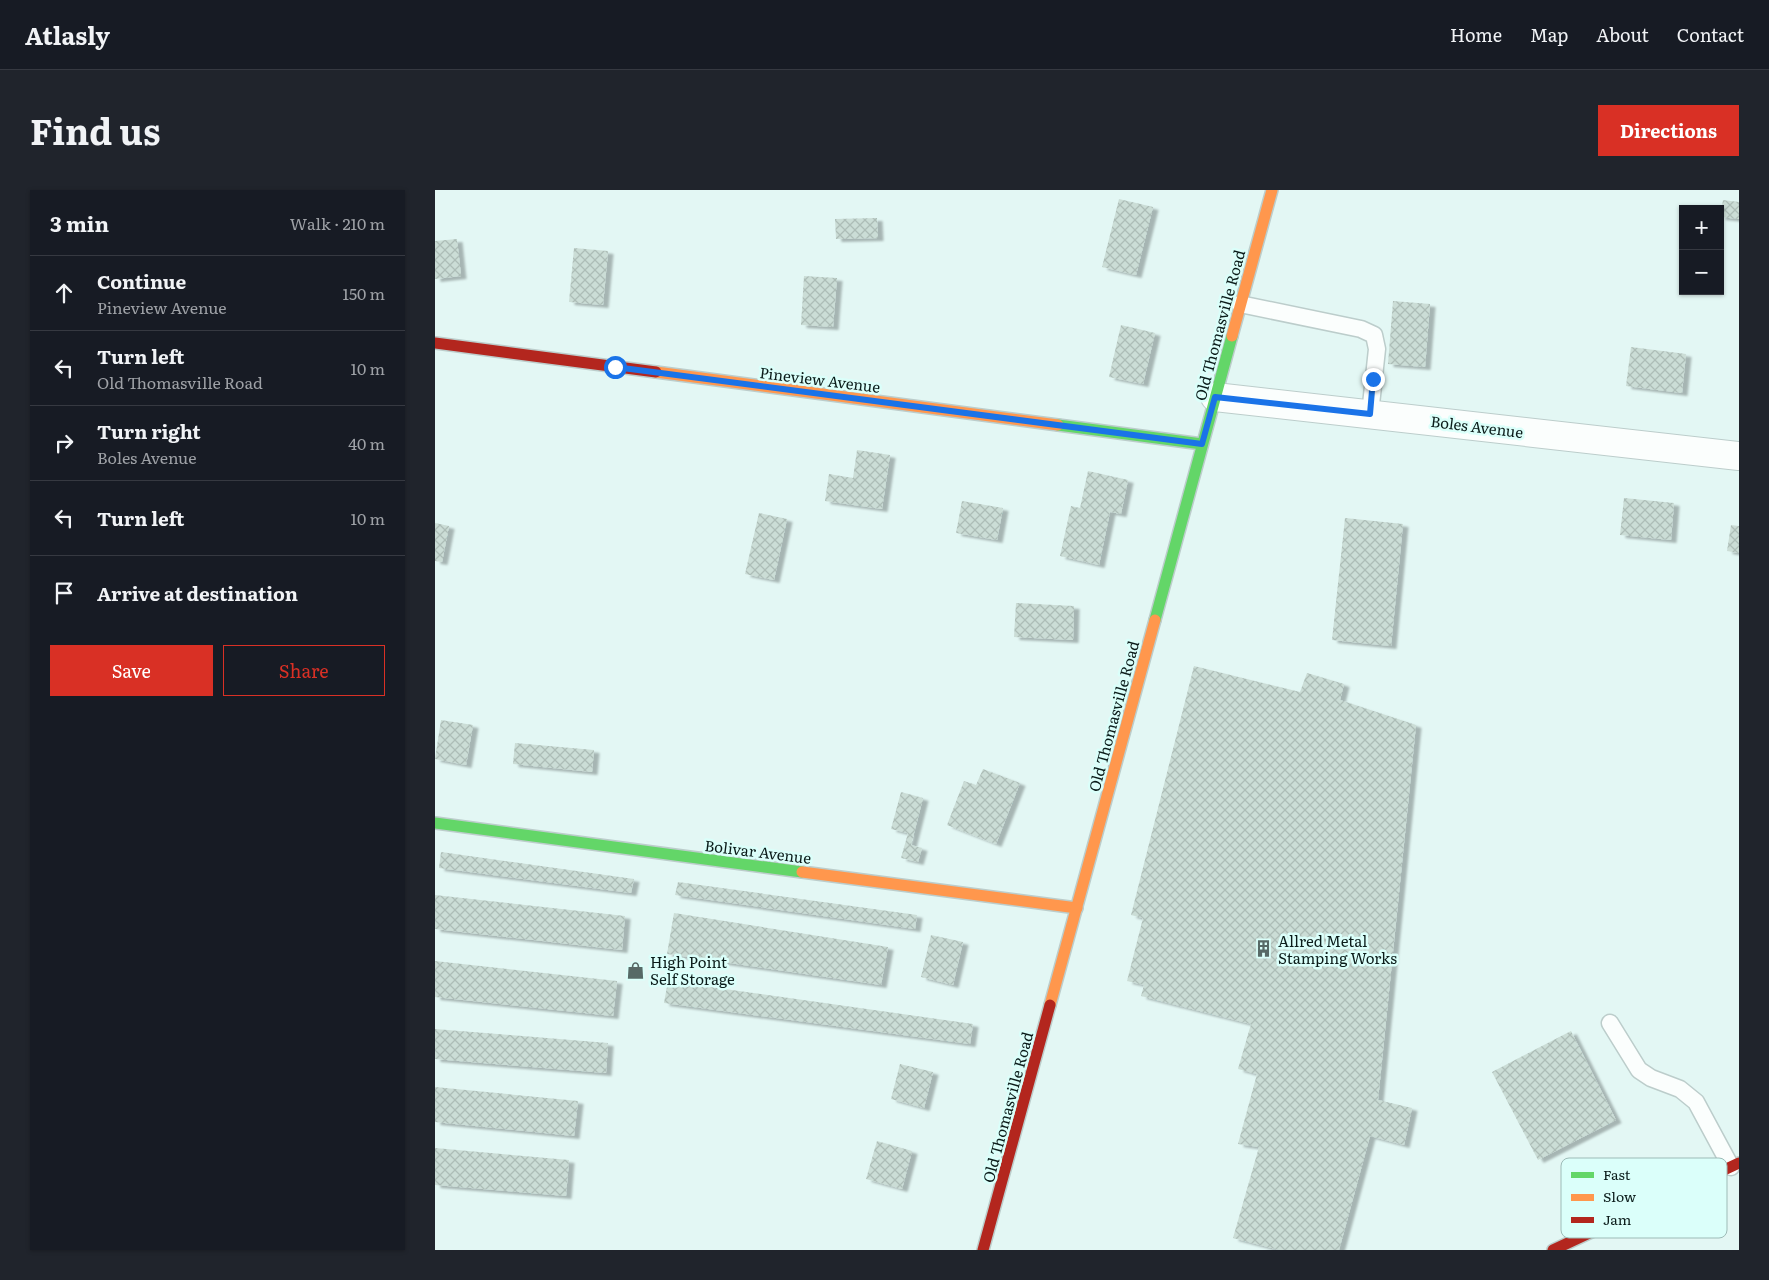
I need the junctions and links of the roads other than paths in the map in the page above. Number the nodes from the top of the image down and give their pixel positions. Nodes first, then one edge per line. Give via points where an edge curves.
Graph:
1 (1272, 190) edge
2 (1240, 304) junction
3 (435, 343) edge
4 (1215, 397) junction
5 (1370, 414) junction
6 (1202, 444) junction
7 (1739, 456) edge
8 (435, 823) edge
9 (1077, 908) junction
10 (1611, 1022) dead end
11 (1735, 1165) edge
12 (1579, 1238) edge
13 (983, 1250) edge
14 (1553, 1250) edge

1 - 2 street, Old Thomasville Road
2 - 4 street, Old Thomasville Road
2 - 5 lane via 1361,328 1374,335 1377,349
3 - 6 street, Pineview Avenue
4 - 5 street, Boles Avenue
4 - 6 street, Old Thomasville Road
5 - 7 street, Boles Avenue
6 - 9 street, Old Thomasville Road
8 - 9 street, Bolivar Avenue
9 - 13 street, Old Thomasville Road
10 - 11 lane via 1639,1070 1680,1089 1696,1102
12 - 14 street

